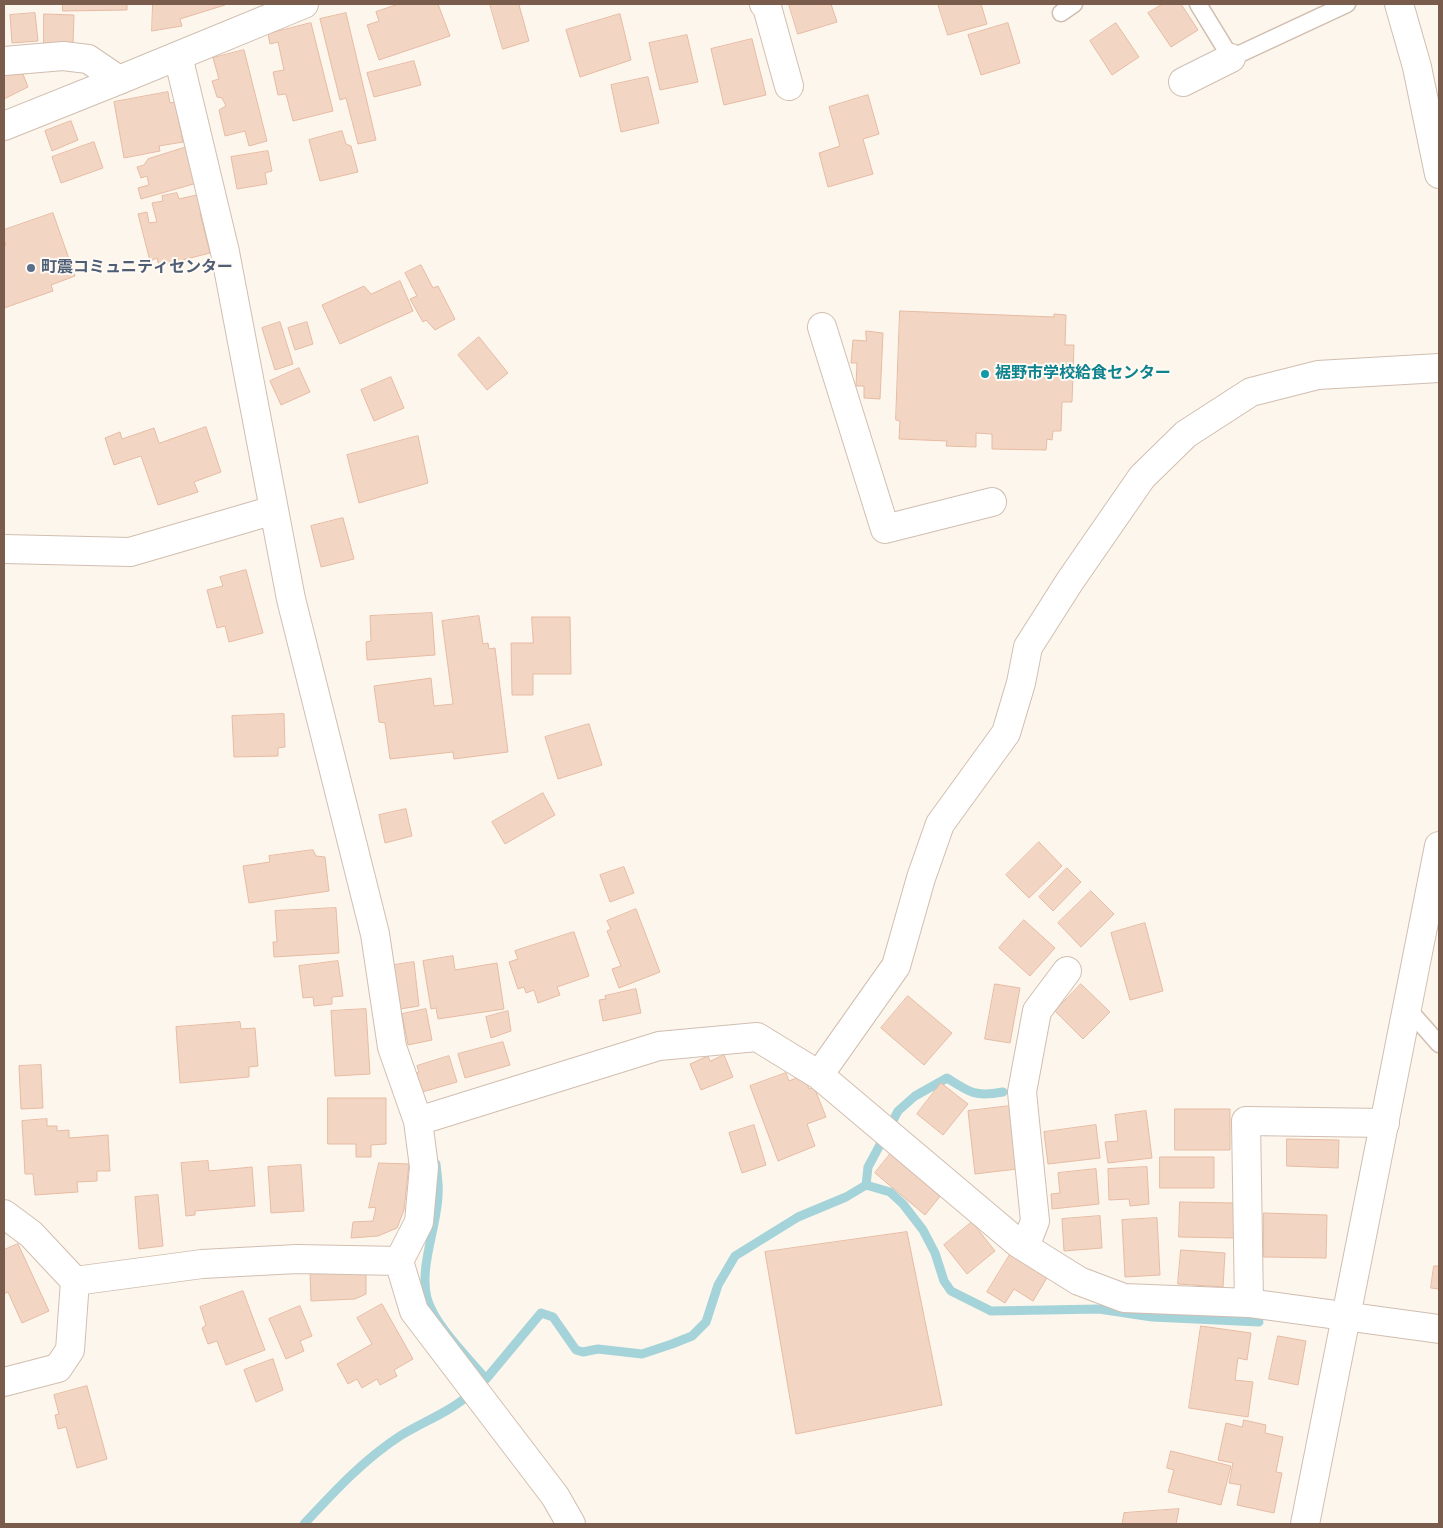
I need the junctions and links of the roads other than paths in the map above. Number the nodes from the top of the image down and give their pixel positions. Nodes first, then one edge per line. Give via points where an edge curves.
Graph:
1 (304, 4) edge
2 (764, 4) edge
3 (1198, 4) edge
4 (1347, 4) edge
5 (1399, 4) edge
6 (178, 56) junction
7 (1231, 58) junction
8 (4, 61) edge
9 (120, 80) junction
10 (1183, 82) dead end
11 (789, 86) dead end
12 (4, 126) edge
13 (1439, 174) edge
14 (822, 327) dead end
15 (1439, 368) edge
16 (992, 502) dead end
17 (274, 510) junction
18 (4, 549) edge
19 (1439, 846) edge
20 (1067, 971) dead end
21 (1408, 1009) junction
22 (1439, 1044) edge
23 (819, 1075) junction
24 (418, 1121) junction
25 (1385, 1123) junction
26 (4, 1214) edge
27 (1025, 1247) junction
28 (399, 1261) junction
29 (74, 1281) junction
30 (1249, 1303) junction
31 (1347, 1317) junction
32 (1439, 1329) edge
33 (4, 1382) edge
34 (572, 1524) edge
35 (1305, 1524) edge

1 - 6 street
2 - 11 street
3 - 7 lane
4 - 7 lane
5 - 13 street via 1417,67
6 - 9 street
6 - 17 street via 225,252
7 - 10 street
8 - 9 street via 63,56 88,59
9 - 12 street
14 - 16 street via 885,529
15 - 23 street via 1318,376 1251,392 1186,434 1142,477 1028,648 1006,733 940,824 896,966
17 - 18 street via 130,552
17 - 24 street via 291,599 375,934 392,1046
19 - 21 street
20 - 27 street via 1037,1011 1022,1092 1035,1221
21 - 22 lane
21 - 25 street
23 - 24 street via 756,1037 659,1046
23 - 27 street
24 - 28 street via 424,1167 418,1222
25 - 30 street via 1246,1121
25 - 31 street
26 - 29 street via 31,1234
27 - 30 street via 1079,1281 1124,1298
28 - 29 street via 297,1259 212,1264
28 - 34 street via 414,1311 555,1496
29 - 33 street via 70,1350 58,1368
30 - 31 street
31 - 32 street
31 - 35 street

